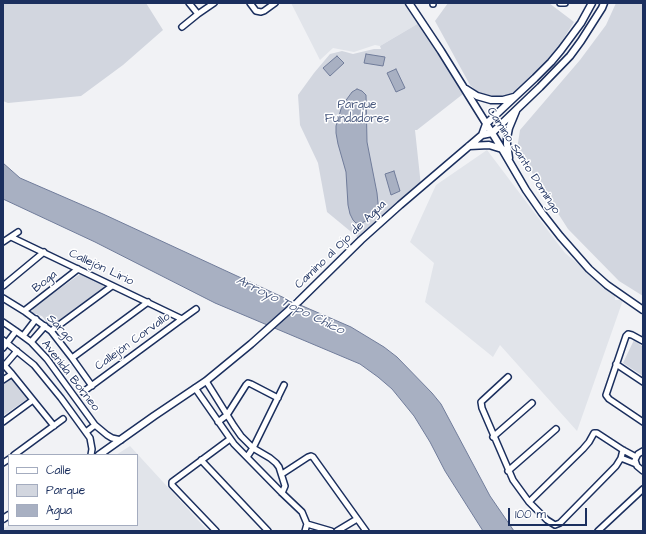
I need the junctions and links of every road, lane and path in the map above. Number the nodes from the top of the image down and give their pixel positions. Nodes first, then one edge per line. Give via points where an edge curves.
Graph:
1 (189, 3) edge
2 (214, 3) edge
3 (250, 3) edge
4 (275, 3) edge
5 (409, 3) edge
6 (560, 3) edge
7 (565, 3) edge
8 (592, 3) edge
9 (604, 3) edge
10 (198, 14) junction
11 (182, 27) dead end
12 (461, 85) junction
13 (517, 95) junction
14 (518, 107) junction
15 (486, 124) junction
16 (492, 133) junction
17 (482, 135) junction
18 (469, 146) junction
19 (502, 149) junction
20 (510, 164) junction
21 (18, 232) dead end
22 (11, 236) junction
23 (3, 242) edge
24 (44, 252) junction
25 (78, 269) junction
26 (3, 286) edge
27 (112, 286) junction
28 (3, 298) edge
29 (148, 302) junction
30 (196, 309) dead end
31 (643, 310) edge
32 (24, 311) junction
33 (182, 319) junction
34 (36, 320) junction
35 (3, 322) edge
36 (45, 326) junction
37 (16, 331) junction
38 (51, 331) junction
39 (23, 336) junction
40 (5, 341) edge
41 (643, 341) edge
42 (31, 342) junction
43 (3, 348) edge
44 (18, 351) junction
45 (72, 358) junction
46 (616, 364) junction
47 (4, 365) edge
48 (12, 374) junction
49 (508, 377) dead end
50 (3, 380) edge
51 (206, 381) junction
52 (643, 382) edge
53 (92, 386) junction
54 (284, 386) dead end
55 (196, 388) junction
56 (83, 392) dead end
57 (278, 398) junction
58 (33, 400) junction
59 (532, 403) dead end
60 (227, 415) junction
61 (62, 419) dead end
62 (3, 422) edge
63 (218, 422) junction
64 (643, 422) edge
65 (96, 425) junction
66 (54, 426) junction
67 (556, 429) dead end
68 (86, 432) junction
69 (494, 436) junction
70 (230, 439) junction
71 (121, 440) junction
72 (253, 448) junction
73 (623, 450) junction
74 (643, 451) edge
75 (15, 454) edge
76 (91, 454) edge
77 (100, 454) edge
78 (247, 457) junction
79 (636, 457) junction
80 (621, 458) junction
81 (201, 460) junction
82 (636, 464) junction
83 (508, 471) junction
84 (643, 471) edge
85 (282, 474) junction
86 (643, 489) edge
87 (282, 493) junction
88 (529, 502) junction
89 (357, 519) junction
90 (307, 524) junction
91 (216, 531) edge
92 (268, 531) edge
93 (305, 531) edge
94 (331, 531) edge
95 (337, 531) edge
96 (366, 531) edge
97 (598, 531) edge

1 - 10 street
2 - 10 street
3 - 4 street via 256,11 261,12
5 - 12 street, Camino Santo Domingo
6 - 7 street
8 - 13 street via 561,50
9 - 14 street via 570,56
10 - 11 street
12 - 13 street via 477,96 491,100 503,100
12 - 15 street, Camino Santo Domingo
13 - 15 street
14 - 16 street
14 - 20 street via 507,138
15 - 16 street, Camino Santo Domingo
15 - 17 street, Camino al Ojo de Agua
16 - 17 street, Camino al Ojo de Agua
16 - 19 street, Camino Santo Domingo
17 - 18 street, Camino al Ojo de Agua
18 - 19 street via 489,145
18 - 51 street, Camino al Ojo de Agua via 384,219 275,323
19 - 20 street, Camino Santo Domingo
20 - 31 street, Camino Santo Domingo via 542,213 574,253 603,281
21 - 22 street
22 - 23 street
22 - 24 street, Callejón Lirio
24 - 25 street, Callejón Lirio
24 - 26 street
25 - 27 street, Callejón Lirio
25 - 32 street, Boga
27 - 29 street, Callejón Lirio
27 - 38 street
28 - 32 street, Sargo
29 - 33 street, Callejón Lirio
29 - 45 street
30 - 33 street, Callejón Corvallo
32 - 34 street, Sargo
33 - 53 street, Callejón Corvallo
34 - 36 street, Sargo
34 - 39 street
35 - 37 street, Avenida Borneo
36 - 38 street, Sargo
36 - 42 street
37 - 39 street, Avenida Borneo
37 - 40 street
38 - 45 street, Sargo
39 - 42 street, Avenida Borneo
40 - 43 street
40 - 44 street, Avenida Borneo
41 - 46 street via 627,335
42 - 65 street, Avenida Borneo via 47,359
44 - 47 street
44 - 68 street, Avenida Borneo via 34,365
45 - 53 street, Sargo
46 - 52 street
46 - 64 street via 606,392 607,396 609,400
47 - 48 street
48 - 50 street
48 - 58 street
49 - 69 street via 481,402
51 - 55 street, Camino al Ojo de Agua
51 - 60 street
53 - 56 street, Callejón Corvallo
54 - 57 street
55 - 63 street
55 - 71 street, Camino al Ojo de Agua
57 - 60 street via 248,383
57 - 72 street
58 - 62 street
58 - 66 street
59 - 69 street
60 - 63 street
60 - 72 street
61 - 66 street
63 - 70 street
65 - 68 street
65 - 71 street, Avenida Borneo via 112,438
66 - 75 street
67 - 83 street
68 - 76 street, Avenida Borneo via 90,438
69 - 83 street
70 - 78 street
70 - 81 street
71 - 77 street, Camino al Ojo de Agua
72 - 78 street
72 - 85 street via 276,463
73 - 79 street
73 - 80 street
73 - 88 street via 594,433 590,442
74 - 79 street
78 - 87 street
79 - 82 street
80 - 82 street
80 - 88 street via 560,523 555,525 547,520
81 - 91 street via 172,482 172,485
81 - 92 street
82 - 84 street
83 - 88 street
85 - 87 street via 285,486
85 - 89 street via 308,457 314,457
86 - 97 street
87 - 90 street via 302,512
89 - 95 street
89 - 96 street
90 - 93 street
90 - 94 street

